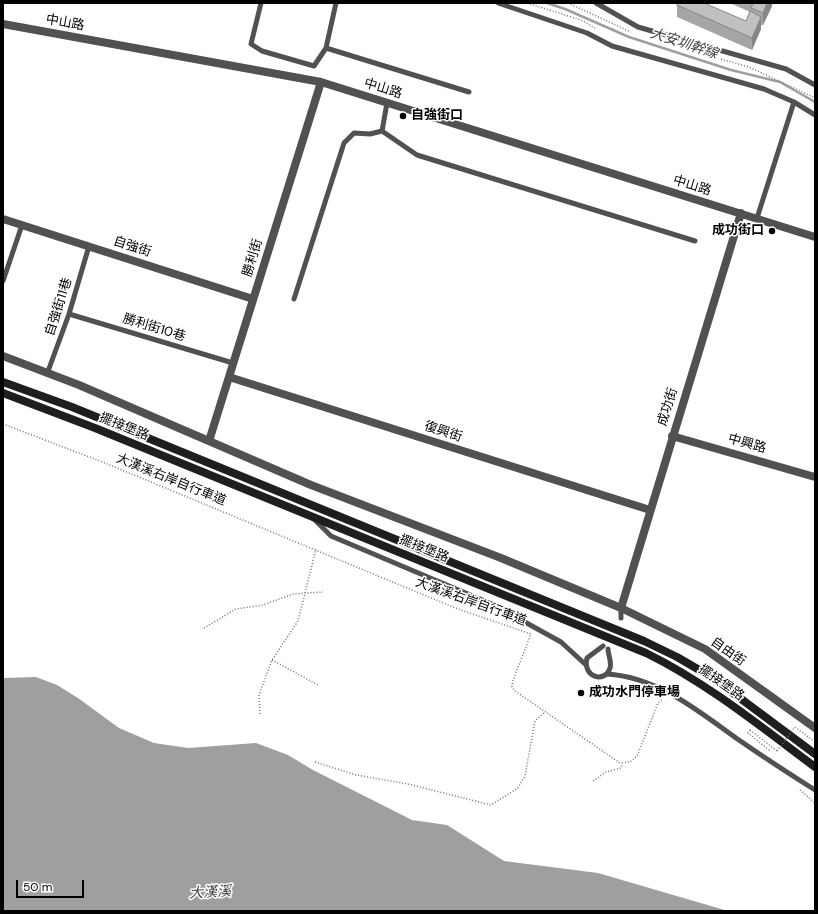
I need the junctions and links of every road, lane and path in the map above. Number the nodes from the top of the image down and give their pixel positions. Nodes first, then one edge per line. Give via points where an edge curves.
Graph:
1 (261, 3) edge
2 (336, 3) edge
3 (498, 3) edge
4 (596, 3) edge
5 (3, 24) edge
6 (326, 48) junction
7 (321, 82) junction
8 (815, 84) edge
9 (469, 92) dead end
10 (794, 102) junction
11 (387, 103) junction
12 (815, 115) edge
13 (382, 131) junction
14 (741, 213) junction
15 (756, 218) junction
16 (3, 219) edge
17 (22, 225) junction
18 (815, 237) edge
19 (695, 241) dead end
20 (89, 246) junction
21 (3, 281) edge
22 (253, 299) junction
23 (294, 299) dead end
24 (69, 314) junction
25 (3, 356) edge
26 (233, 363) junction
27 (47, 374) junction
28 (229, 377) junction
29 (3, 382) edge
30 (3, 393) edge
31 (3, 424) edge
32 (672, 436) junction
33 (210, 441) junction
34 (815, 477) edge
35 (650, 510) junction
36 (312, 516) junction
37 (316, 549) junction
38 (305, 592) junction
39 (323, 592) dead end
40 (620, 608) junction
41 (619, 618) dead end
42 (204, 628) dead end
43 (272, 660) junction
44 (585, 664) junction
45 (607, 674) junction
46 (318, 685) dead end
47 (669, 698) dead end
48 (545, 712) junction
49 (260, 714) dead end
50 (815, 728) edge
51 (815, 742) edge
52 (770, 750) dead end
53 (815, 754) edge
54 (315, 762) dead end
55 (622, 763) junction
56 (815, 768) edge
57 (593, 781) dead end
58 (797, 787) dead end
59 (815, 790) edge
60 (815, 803) edge

1 - 6 lane via 251,44 262,51 314,66
2 - 6 lane
3 - 10 lane via 587,33 612,46 764,89
4 - 8 lane via 638,27 786,69
5 - 7 street, 中山路
6 - 9 lane
7 - 11 street, 中山路
7 - 22 street, 勝利街
10 - 12 lane
10 - 15 lane
11 - 13 lane
11 - 14 street, 中山路
13 - 19 lane via 417,155
13 - 23 lane via 370,134 354,133 344,143
14 - 15 street, 中山路
14 - 32 street, 成功街
15 - 18 street, 中山路
16 - 17 street, 自強街
17 - 20 street, 自強街
17 - 21 lane
20 - 22 street, 自強街
20 - 24 lane, 自強街11巷
22 - 26 street, 勝利街
24 - 26 lane, 勝利街10巷
24 - 27 lane, 自強街11巷
25 - 27 street, 自由街
26 - 28 street, 勝利街
27 - 33 street, 自由街
28 - 33 street, 勝利街
28 - 35 street, 復興街
29 - 53 street, 擺接堡路 via 72,407 677,656 713,678
30 - 36 street, 擺接堡路
31 - 37 path, 大漢溪右岸自行車道
32 - 34 street, 中興路
32 - 35 street, 成功街
33 - 40 street, 自由街 via 311,485 501,558
35 - 40 street, 成功街
36 - 44 lane via 331,536 494,605 561,642
36 - 56 street, 擺接堡路 via 677,668 717,694
37 - 38 path
37 - 48 path, 大漢溪右岸自行車道 via 458,609 531,634 512,687
38 - 39 path
38 - 42 path via 263,605 236,609
38 - 43 path via 298,620
40 - 41 lane, 成功街
40 - 50 street, 自由街 via 705,649
43 - 46 path
43 - 49 path via 259,695
44 - 45 lane via 593,676
44 - 45 lane via 591,653 605,648 611,662
45 - 59 lane via 641,679 659,687
47 - 55 path via 658,702 637,756 630,762
48 - 54 path via 536,722 525,776 518,788 490,805 408,784 356,775
48 - 55 path, 大漢溪右岸自行車道
51 - 52 path, bridge via 795,727 777,751 750,730 748,733
55 - 57 path via 621,768 606,772
58 - 60 path

